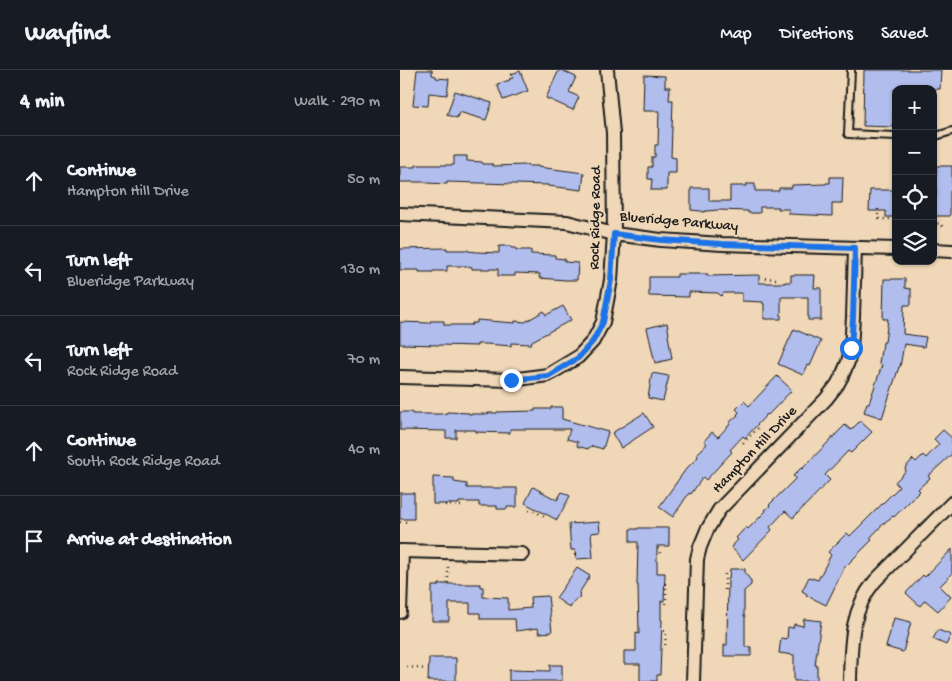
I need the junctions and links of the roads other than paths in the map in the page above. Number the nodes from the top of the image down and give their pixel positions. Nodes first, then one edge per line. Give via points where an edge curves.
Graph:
1 (607, 70) edge
2 (851, 70) edge
3 (952, 131) edge
4 (892, 136) edge
5 (937, 136) edge
6 (400, 214) edge
7 (614, 234) junction
8 (855, 248) junction
9 (892, 249) edge
10 (937, 250) edge
11 (952, 251) edge
12 (400, 377) edge
13 (952, 503) edge
14 (401, 551) edge
15 (522, 554) dead end
16 (400, 612) edge
17 (693, 681) edge
18 (850, 681) edge

1 - 7 street, Rock Ridge Road via 613,133
2 - 4 lane via 848,134
3 - 5 lane
6 - 7 street, Blueridge Parkway via 567,222
7 - 8 street, Blueridge Parkway via 687,242
7 - 12 street, Rock Ridge Road via 611,280 603,322 593,341 578,358 548,376 511,380
8 - 9 street, Blueridge Parkway
8 - 17 street, Hampton Hill Drive via 851,348 838,383 719,510 703,538 696,567
10 - 11 street
13 - 18 street via 866,594 855,620
14 - 15 street
14 - 16 street

